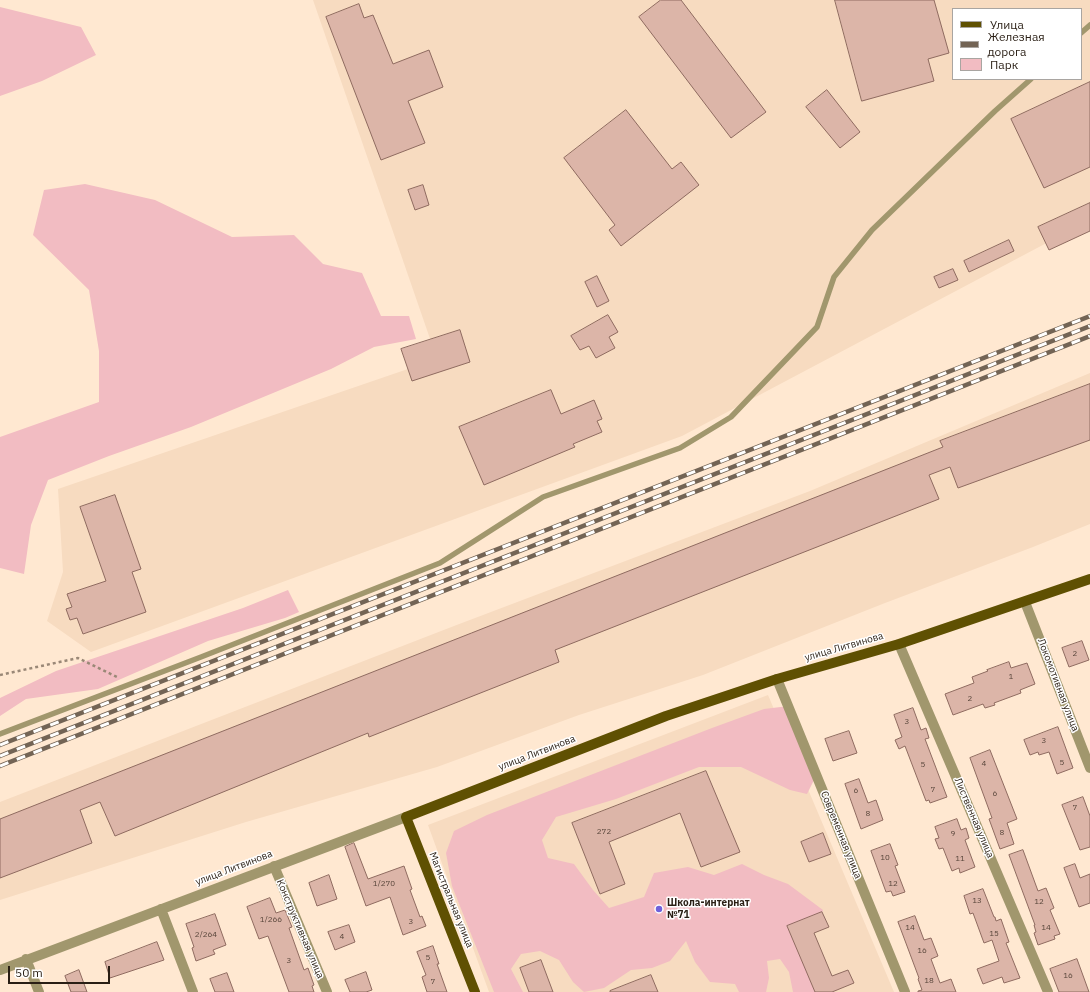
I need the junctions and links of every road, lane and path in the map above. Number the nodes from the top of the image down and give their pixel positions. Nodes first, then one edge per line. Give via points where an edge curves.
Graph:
1 (1090, 25) edge
2 (1082, 32) edge
3 (1030, 80) edge
4 (1090, 579) edge
5 (1025, 602) junction
6 (899, 644) junction
7 (0, 675) edge
8 (777, 679) junction
9 (131, 684) junction
10 (0, 734) edge
11 (1090, 768) edge
12 (406, 817) junction
13 (274, 866) junction
14 (160, 908) junction
15 (26, 960) junction
16 (0, 970) edge
17 (39, 992) edge
18 (193, 992) edge
19 (326, 992) edge
20 (475, 992) edge
21 (904, 992) edge
22 (1048, 992) edge

1 - 2 lane
3 - 9 lane via 872,230 834,277 817,327 731,417 680,448 543,497 440,563
4 - 5 main road, улица Литвинова
5 - 6 main road, улица Литвинова
5 - 11 street, Локомотивная улица
6 - 8 main road, улица Литвинова
6 - 22 street, Лиственная улица
7 - 9 path via 78,658
8 - 12 main road, улица Литвинова via 666,716
8 - 21 street, Современная улица
9 - 10 lane
12 - 13 street, улица Литвинова
12 - 20 main road, Магистральная улица
13 - 14 street, улица Литвинова
13 - 19 street, Конструктивная улица
14 - 15 street, улица Литвинова
14 - 18 street
15 - 16 street, улица Литвинова
15 - 17 street

